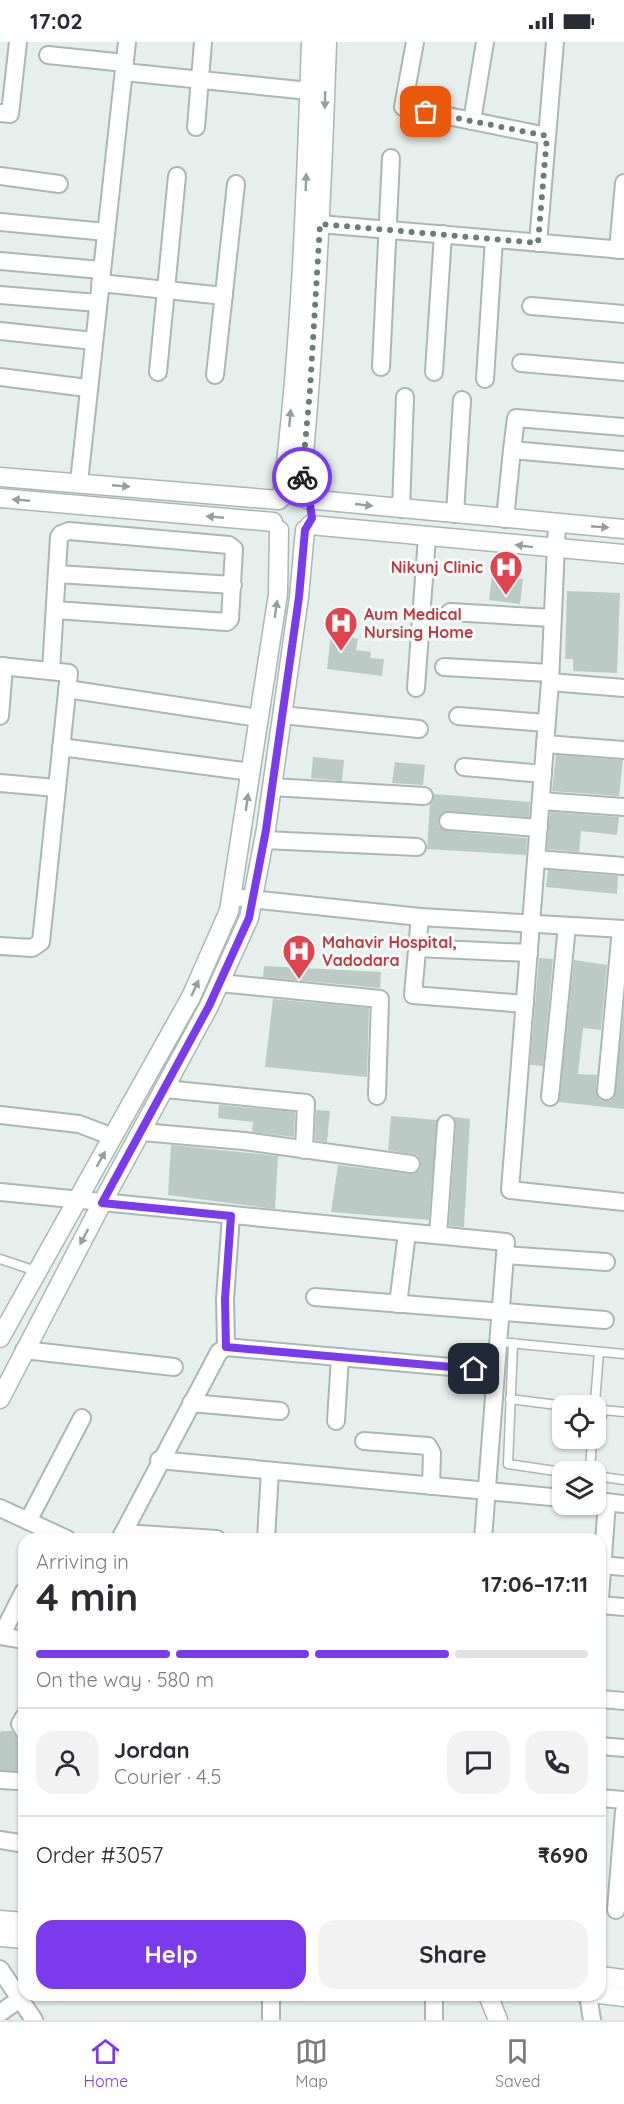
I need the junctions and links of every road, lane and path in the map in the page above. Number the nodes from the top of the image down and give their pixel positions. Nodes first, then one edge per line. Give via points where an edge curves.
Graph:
1 (127, 42) edge
2 (203, 42) edge
3 (311, 42) edge
4 (327, 42) edge
5 (415, 42) edge
6 (485, 42) edge
7 (555, 42) edge
8 (12, 50) edge
9 (48, 55) dead end
10 (124, 68) junction
11 (200, 80) junction
12 (309, 91) junction
13 (0, 113) edge
14 (472, 121) junction
15 (196, 127) dead end
16 (547, 136) junction
17 (390, 158) dead end
18 (0, 176) edge
19 (177, 176) dead end
20 (624, 183) edge
21 (59, 184) dead end
22 (236, 184) dead end
23 (0, 222) edge
24 (312, 223) junction
25 (388, 230) junction
26 (106, 232) junction
27 (442, 234) junction
28 (494, 239) junction
29 (538, 243) junction
30 (621, 250) edge
31 (0, 261) edge
32 (101, 277) junction
33 (165, 291) junction
34 (0, 295) edge
35 (224, 296) junction
36 (98, 303) junction
37 (531, 306) dead end
38 (624, 314) edge
39 (0, 331) edge
40 (93, 341) junction
41 (521, 363) dead end
42 (381, 367) dead end
43 (158, 372) dead end
44 (434, 372) dead end
45 (624, 372) edge
46 (215, 375) dead end
47 (0, 377) edge
48 (485, 379) dead end
49 (87, 388) junction
50 (405, 397) dead end
51 (462, 400) dead end
52 (624, 427) edge
53 (512, 450) junction
54 (624, 460) edge
55 (0, 477) edge
56 (79, 482) junction
57 (0, 498) edge
58 (291, 498) junction
59 (401, 509) junction
60 (455, 514) junction
61 (505, 519) junction
62 (557, 523) junction
63 (276, 526) junction
64 (308, 528) junction
65 (624, 529) edge
66 (427, 537) junction
67 (556, 549) junction
68 (624, 554) edge
69 (57, 574) junction
70 (233, 585) junction
71 (55, 610) junction
72 (450, 612) dead end
73 (552, 618) junction
74 (2, 666) edge
75 (444, 667) dead end
76 (51, 671) junction
77 (550, 678) junction
78 (416, 688) dead end
79 (624, 688) edge
80 (67, 689) junction
81 (0, 716) edge
82 (282, 716) junction
83 (458, 716) dead end
84 (259, 718) junction
85 (546, 723) junction
86 (419, 729) dead end
87 (545, 744) junction
88 (61, 747) junction
89 (624, 750) edge
90 (464, 767) dead end
91 (251, 772) junction
92 (543, 774) junction
93 (0, 783) edge
94 (272, 787) junction
95 (56, 788) junction
96 (424, 796) dead end
97 (541, 801) junction
98 (624, 807) edge
99 (448, 821) dead end
100 (539, 828) junction
101 (264, 840) junction
102 (417, 847) dead end
103 (537, 859) junction
104 (624, 866) edge
105 (232, 897) junction
106 (254, 898) junction
107 (420, 917) junction
108 (532, 924) junction
109 (567, 926) junction
110 (622, 929) edge
111 (0, 946) edge
112 (417, 948) junction
113 (529, 953) junction
114 (220, 983) junction
115 (525, 1004) junction
116 (165, 1089) junction
117 (606, 1091) dead end
118 (377, 1096) dead end
119 (550, 1097) dead end
120 (0, 1115) edge
121 (446, 1124) dead end
122 (142, 1132) junction
123 (113, 1137) junction
124 (304, 1150) junction
125 (411, 1164) dead end
126 (0, 1192) edge
127 (78, 1200) junction
128 (624, 1202) edge
129 (102, 1203) junction
130 (231, 1216) junction
131 (407, 1233) junction
132 (438, 1235) junction
133 (505, 1255) junction
134 (0, 1259) edge
135 (606, 1262) dead end
136 (39, 1272) junction
137 (315, 1297) dead end
138 (398, 1304) junction
139 (502, 1313) junction
140 (605, 1320) dead end
141 (0, 1338) edge
142 (506, 1343) junction
143 (226, 1347) junction
144 (24, 1350) junction
145 (599, 1352) junction
146 (624, 1354) edge
147 (340, 1357) junction
148 (174, 1367) dead end
149 (496, 1371) junction
150 (592, 1395) edge
151 (0, 1399) edge
152 (510, 1399) junction
153 (191, 1403) junction
154 (552, 1404) edge
155 (606, 1410) edge
156 (280, 1411) dead end
157 (624, 1412) edge
158 (81, 1418) dead end
159 (336, 1421) dead end
160 (364, 1441) dead end
161 (159, 1460) junction
162 (270, 1471) junction
163 (552, 1471) edge
164 (606, 1477) edge
165 (624, 1480) edge
166 (431, 1486) junction
167 (487, 1491) junction
168 (552, 1497) edge
169 (606, 1502) edge
170 (624, 1504) edge
171 (0, 1508) edge
172 (601, 1515) edge
173 (28, 1521) junction
174 (49, 1533) edge
175 (122, 1533) edge
176 (266, 1533) edge
177 (484, 1533) edge
178 (601, 1533) edge
179 (606, 1565) edge
180 (624, 1567) edge
181 (18, 1603) edge
182 (606, 1606) edge
183 (624, 1607) edge
184 (1, 1636) edge
185 (18, 1639) edge
186 (606, 1700) edge
187 (624, 1701) edge
188 (606, 1746) edge
189 (624, 1748) edge
190 (0, 1780) edge
191 (17, 1781) dead end
192 (606, 1798) edge
193 (624, 1800) edge
194 (624, 1811) edge
195 (0, 1840) edge
196 (18, 1843) edge
197 (616, 1910) dead end
198 (0, 1920) edge
199 (18, 1922) edge
200 (0, 1937) edge
201 (18, 1938) edge
202 (0, 1969) edge
203 (606, 1977) edge
204 (624, 1979) edge
205 (606, 1994) edge
206 (18, 1996) edge
207 (624, 1996) edge
208 (18, 2000) edge
209 (21, 2001) edge
210 (271, 2001) edge
211 (434, 2001) edge
212 (589, 2001) edge
213 (0, 2013) edge
214 (34, 2020) edge
215 (270, 2020) edge
216 (434, 2020) edge
217 (591, 2020) edge

1 - 10 street
2 - 11 street
3 - 12 street
4 -> 24 street
5 - 14 street via 403,107
6 - 14 street
7 - 16 street
8 - 13 street via 10,114
9 - 10 street
10 - 11 street
10 - 26 street
11 - 12 street
11 - 15 street
24 -> 12 street
14 - 16 street
16 - 29 street
17 - 25 street
18 - 21 street
19 - 33 street
20 - 30 street
22 - 35 street
23 - 26 street
24 - 25 street
24 - 58 street via 293,389
25 - 27 street
25 - 42 street
26 - 32 street
27 - 28 street
27 - 44 street
28 - 29 street
28 - 48 street
29 - 30 street
31 - 32 street
32 - 33 street
32 - 36 street
33 - 35 street
33 - 43 street
34 - 36 street
35 - 46 street
36 - 40 street
37 - 38 street
39 - 40 street
40 - 49 street
41 - 45 street
47 - 49 street
49 - 56 street
50 - 59 street
51 - 60 street
52 - 53 street via 516,418
53 - 54 street
53 - 61 street
55 - 56 street
56 -> 58 street
63 -> 57 street
58 -> 59 street
58 - 63 street via 272,510
58 - 64 street via 312,512
59 - 60 street
60 - 61 street
61 - 62 street
62 -> 65 street
62 - 67 street
63 - 64 street via 293,535
84 -> 63 street via 278,594
64 - 66 street
64 - 82 street
67 -> 66 street
66 - 78 street
67 - 68 street
67 - 73 street
69 - 70 street
69 - 70 street via 59,537 69,531 230,545 235,555
69 - 71 street
70 - 71 street via 230,619 226,622
71 - 76 street
72 - 73 street
73 - 77 street
74 - 76 street
74 - 81 street
75 - 77 street
76 - 80 street via 69,673
77 - 79 street
77 - 85 street
80 - 84 street
80 - 88 street
82 - 86 street
82 - 94 street
83 - 85 street
84 - 91 street
85 - 87 street
87 - 89 street
87 - 92 street
88 - 91 street
88 - 95 street
90 - 92 street
105 -> 91 street
92 - 97 street
93 - 95 street
94 - 96 street
94 - 101 street
95 - 111 street via 41,942 32,948
97 - 98 street
97 - 100 street
99 - 100 street
100 - 103 street
101 - 102 street
101 - 106 street
103 - 104 street
103 - 108 street
105 - 106 street
123 -> 105 street via 190,997 226,920
106 - 107 street
106 - 114 street
107 - 108 street
107 - 112 street
108 - 109 street
108 - 113 street
109 - 110 street
109 - 119 street
110 - 117 street
112 - 113 street
112 - 115 street via 413,995
113 - 115 street
114 - 116 street
114 - 118 street via 380,999
115 - 128 street via 510,1190
116 - 122 street
116 - 124 street via 306,1103
120 - 123 street via 79,1124
121 - 132 street
122 - 124 street
122 - 129 street
127 -> 123 street
124 - 125 street
126 - 127 street
127 - 129 street
127 - 136 street
129 - 130 street
129 -> 144 street
130 - 131 street
130 - 143 street
131 - 132 street
131 - 138 street
132 - 133 street via 506,1242
133 - 135 street
133 - 139 street
134 - 136 lane
136 - 141 street
137 - 138 street
138 - 139 street
139 - 140 street
139 - 142 street
142 - 145 lane
142 - 149 street
142 - 152 lane
143 - 147 street
143 - 153 street via 219,1352
144 - 148 street
144 - 151 street
145 - 146 lane
145 - 150 lane
147 - 149 street
147 - 159 street
149 - 167 street
152 - 154 lane
152 - 163 lane via 508,1464
153 - 156 street
153 - 161 street
155 - 157 lane
158 - 173 street
160 - 166 street via 428,1446 432,1453
161 - 162 street
161 - 175 street
162 - 166 street
162 - 176 street
164 - 165 lane
166 - 167 street
167 - 168 street
167 - 177 street
169 - 170 street
171 - 173 street
172 - 178 street
173 - 174 street
179 - 180 street
181 - 184 street
182 - 183 street
184 - 185 street
186 - 187 street
188 - 189 street
190 - 191 street
192 - 193 street
194 - 197 street
195 - 196 street
198 - 199 street
200 - 201 street
202 - 206 street
203 - 204 street
205 - 207 street
208 - 213 street
209 - 214 street
210 - 215 street
211 - 216 street
212 - 217 street

